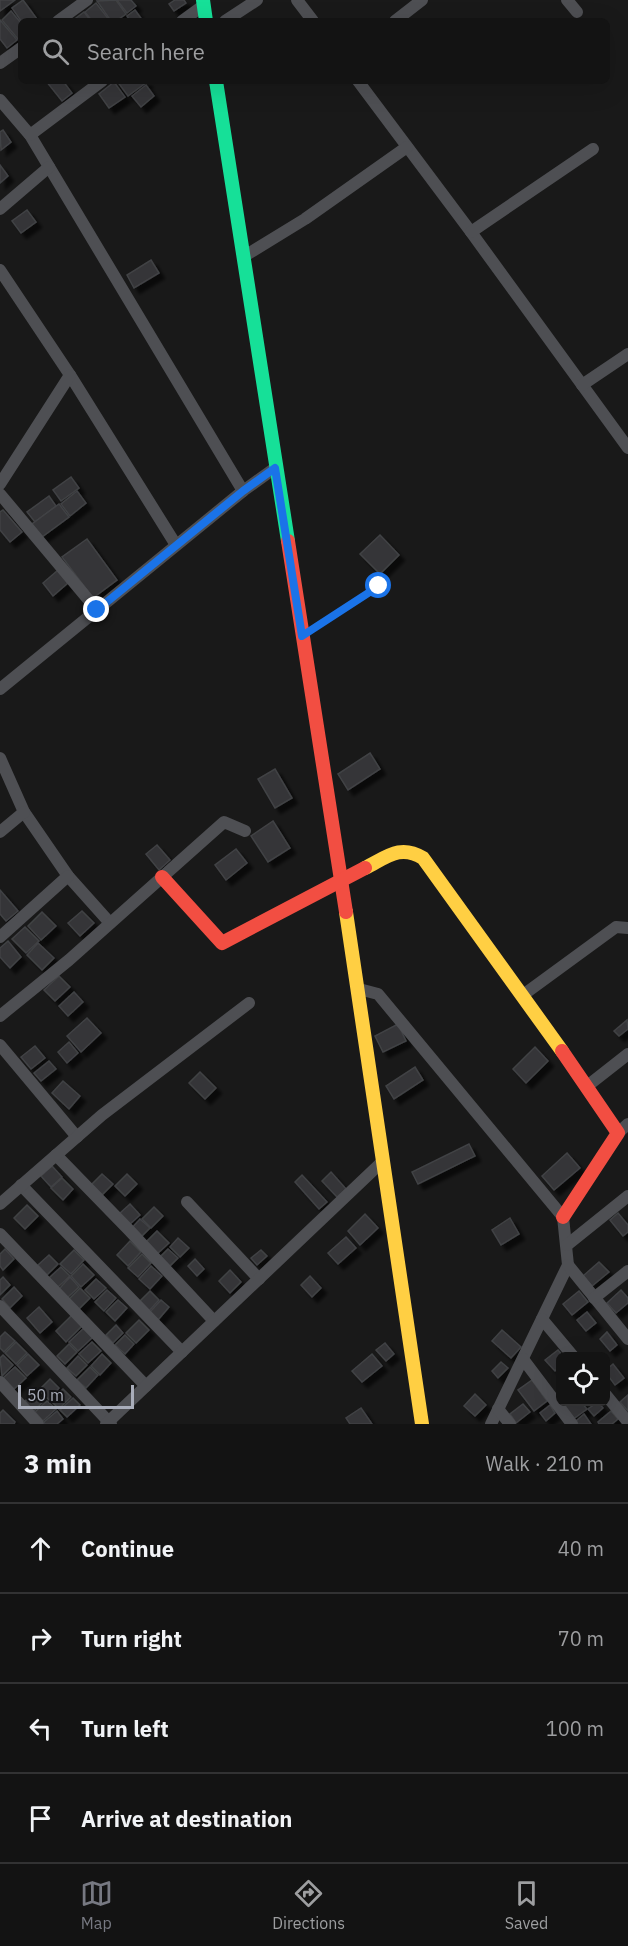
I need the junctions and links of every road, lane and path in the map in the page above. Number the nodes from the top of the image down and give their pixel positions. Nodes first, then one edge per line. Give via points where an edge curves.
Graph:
1 (87, 0) edge
2 (257, 0) edge
3 (297, 0) edge
4 (422, 0) edge
5 (567, 0) edge
6 (204, 2) edge
7 (577, 12) dead end
8 (62, 18) edge
9 (185, 18) edge
10 (206, 18) edge
11 (230, 18) edge
12 (311, 18) edge
13 (399, 18) edge
14 (18, 50) edge
15 (0, 63) edge
16 (98, 84) edge
17 (216, 84) edge
18 (360, 84) edge
19 (0, 100) edge
20 (30, 135) junction
21 (407, 147) junction
22 (593, 149) dead end
23 (50, 167) junction
24 (0, 208) edge
25 (471, 232) junction
26 (243, 257) junction
27 (0, 270) edge
28 (628, 354) edge
29 (70, 375) junction
30 (582, 385) junction
31 (628, 447) edge
32 (275, 468) junction
33 (0, 484) edge
34 (243, 491) junction
35 (0, 494) edge
36 (176, 545) junction
37 (379, 586) dead end
38 (97, 610) junction
39 (302, 636) junction
40 (0, 689) edge
41 (0, 758) edge
42 (24, 812) junction
43 (245, 831) dead end
44 (0, 832) edge
45 (68, 876) junction
46 (162, 877) junction
47 (340, 881) junction
48 (111, 923) junction
49 (628, 928) edge
50 (0, 937) edge
51 (359, 989) junction
52 (523, 995) junction
53 (249, 1004) dead end
54 (0, 1016) edge
55 (0, 1045) edge
56 (628, 1054) edge
57 (586, 1087) junction
58 (623, 1128) edge
59 (77, 1137) junction
60 (56, 1155) junction
61 (383, 1161) junction
62 (21, 1185) junction
63 (628, 1196) edge
64 (187, 1203) dead end
65 (0, 1204) edge
66 (563, 1216) junction
67 (0, 1234) edge
68 (567, 1245) junction
69 (568, 1265) junction
70 (628, 1271) edge
71 (259, 1279) junction
72 (594, 1299) junction
73 (0, 1306) edge
74 (542, 1319) junction
75 (214, 1321) junction
76 (628, 1339) edge
77 (182, 1352) junction
78 (570, 1352) edge
79 (523, 1359) junction
80 (0, 1382) edge
81 (146, 1386) junction
82 (610, 1400) edge
83 (498, 1409) junction
84 (628, 1422) edge
85 (109, 1423) edge
86 (38, 1424) edge
87 (422, 1424) edge
88 (491, 1424) edge
89 (510, 1424) edge
90 (572, 1424) edge

1 - 8 street
2 - 11 street
3 - 12 street
4 - 13 street
5 - 7 street
6 - 9 street
6 - 10 main road
14 - 15 street
16 - 20 street
17 - 26 main road
18 - 21 street
19 - 20 street
20 - 23 street
21 - 25 street
21 - 26 street
22 - 25 street
23 - 24 street
23 - 34 street
25 - 30 street
26 - 32 main road
27 - 29 street
28 - 30 street
29 - 33 street
29 - 36 street
30 - 31 street
32 - 34 street
32 - 39 main road
34 - 36 street
35 - 38 street
36 - 38 street
37 - 39 lane
38 - 40 street
39 - 47 main road
41 - 42 street
42 - 44 street
42 - 45 street
43 - 46 street via 224,822
45 - 48 street
45 - 50 street
46 - 47 main road via 222,943
46 - 48 street
47 - 51 main road
47 - 52 main road via 399,851 423,858
48 - 54 street
49 - 52 street via 616,927
51 - 61 main road
51 - 66 street via 378,994
52 - 57 main road
53 - 59 street
55 - 59 street
56 - 57 street
57 - 58 main road
58 - 66 main road
59 - 60 street
60 - 62 street
60 - 75 street
61 - 71 street
61 - 87 main road
62 - 65 street
62 - 77 street
63 - 68 street
64 - 71 street
66 - 68 street
67 - 81 street
68 - 69 street
69 - 72 street
69 - 74 street
70 - 72 street
71 - 75 street
72 - 76 street
73 - 85 street
74 - 78 street
74 - 79 street
75 - 77 street
77 - 81 street
79 - 83 street
79 - 90 street
80 - 86 street
81 - 85 street
82 - 84 street
83 - 88 street
83 - 89 street

